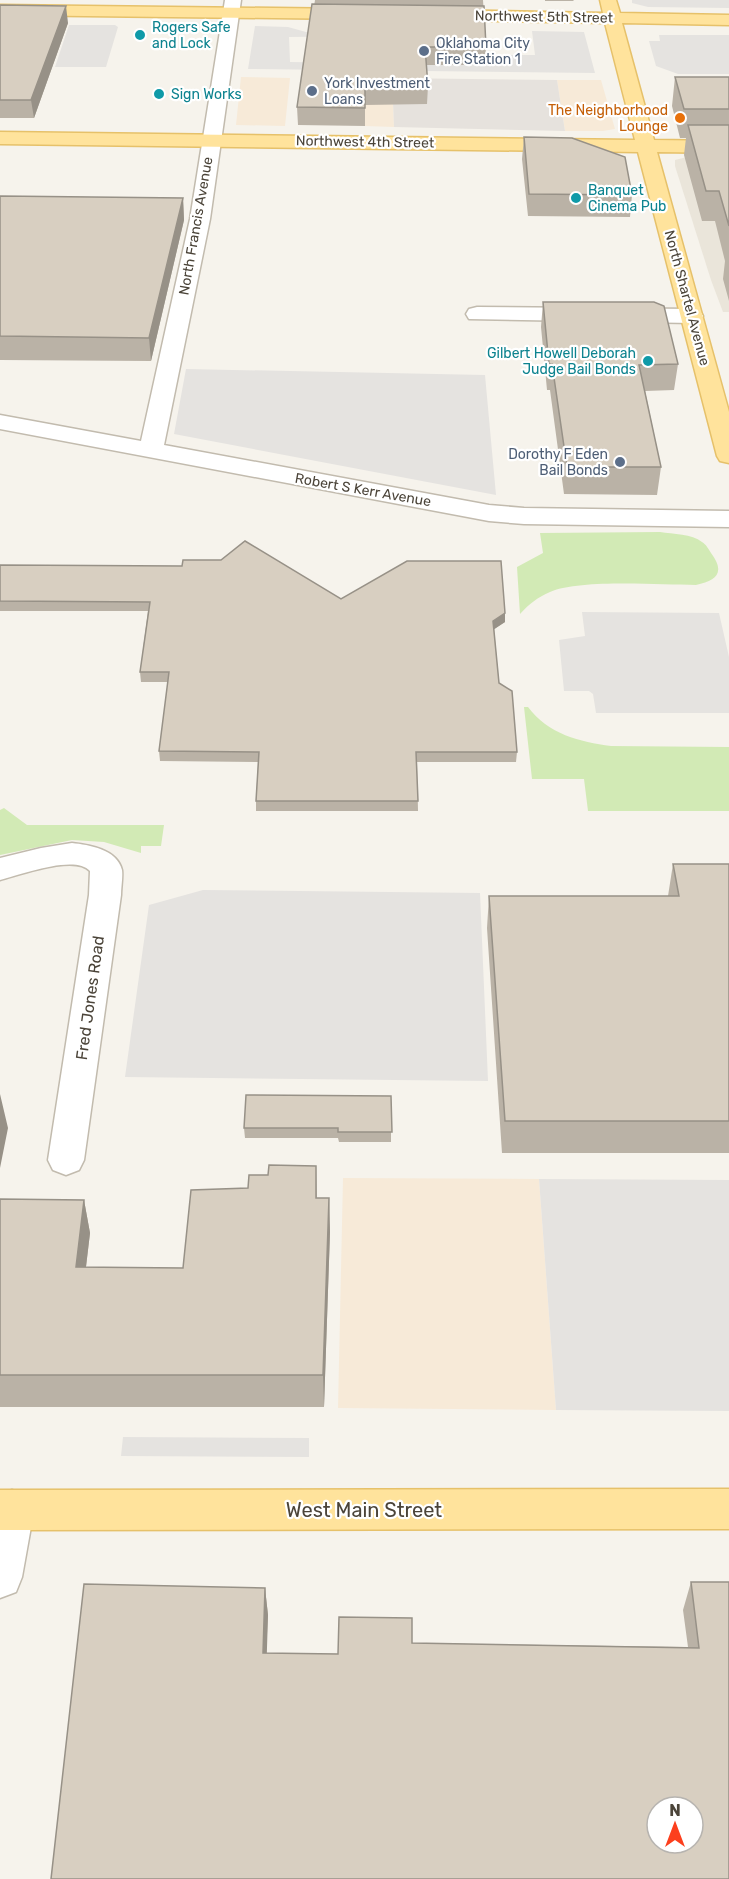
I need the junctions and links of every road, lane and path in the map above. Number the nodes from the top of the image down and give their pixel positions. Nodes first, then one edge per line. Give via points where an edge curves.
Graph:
1 (608, 0) edge
2 (232, 6) edge
3 (0, 10) edge
4 (376, 14) edge
5 (423, 15) edge
6 (612, 19) junction
7 (729, 20) edge
8 (0, 138) edge
9 (212, 140) junction
10 (644, 146) junction
11 (729, 147) edge
12 (477, 314) dead end
13 (692, 316) junction
14 (0, 422) edge
15 (151, 451) junction
16 (729, 456) edge
17 (729, 519) edge
18 (0, 869) edge
19 (66, 1160) dead end
20 (729, 1509) edge
21 (6, 1510) edge
22 (0, 1577) edge

1 - 6 main road, North Shartel Avenue
2 - 3 main road
2 - 4 main road
2 - 9 street, North Francis Avenue
5 - 6 main road, Northwest 5th Street
6 - 7 main road, Northwest 5th Street
6 - 10 main road, North Shartel Avenue
8 - 9 main road, Northwest 4th Street
9 - 10 main road, Northwest 4th Street
9 - 15 street, North Francis Avenue via 200,219
10 - 11 main road, Northwest 4th Street
10 - 13 main road, North Shartel Avenue
12 - 13 street
13 - 16 main road, North Shartel Avenue
14 - 15 street, Robert S Kerr Avenue
15 - 17 street, Robert S Kerr Avenue via 489,513
18 - 19 street, Fred Jones Road via 78,853 96,857 106,869
20 - 21 main road, West Main Street
21 - 22 street

